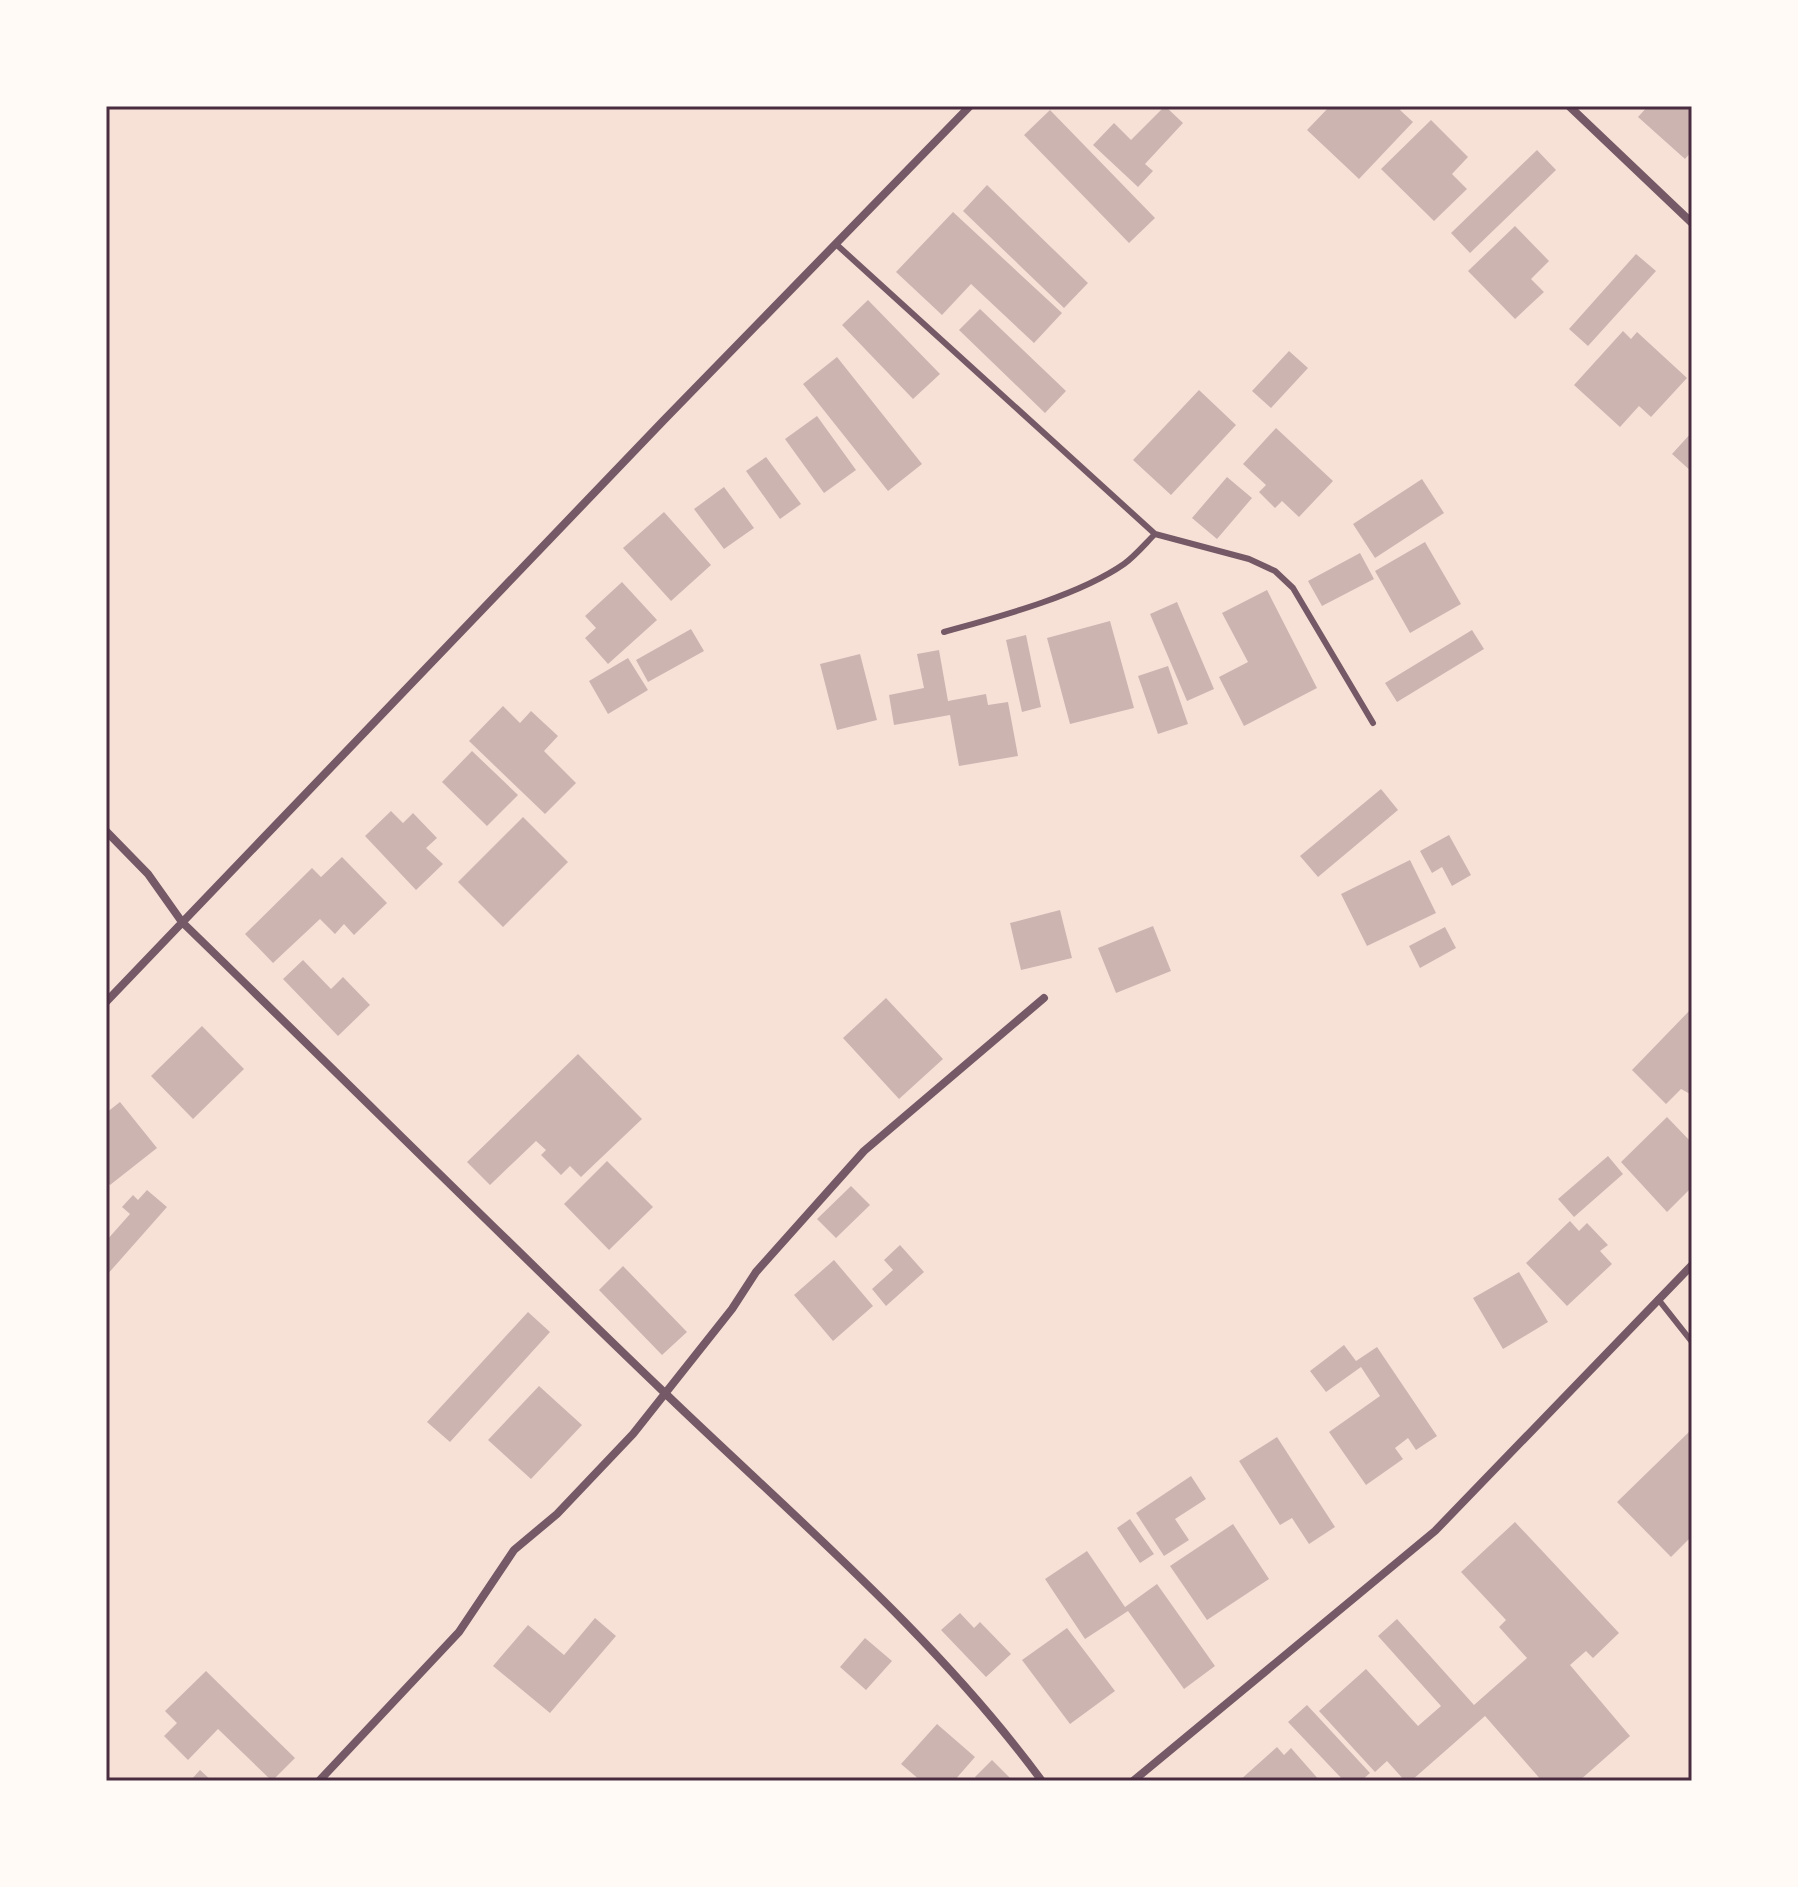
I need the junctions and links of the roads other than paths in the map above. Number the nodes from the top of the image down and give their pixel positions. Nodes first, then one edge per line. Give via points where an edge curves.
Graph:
1 (970, 106) edge
2 (1569, 106) edge
3 (1692, 223) edge
4 (837, 245) junction
5 (1155, 534) junction
6 (944, 632) dead end
7 (1373, 723) dead end
8 (106, 831) edge
9 (182, 922) junction
10 (1044, 998) dead end
11 (106, 1002) edge
12 (1692, 1265) edge
13 (1658, 1299) junction
14 (1692, 1342) edge
15 (664, 1393) junction
16 (319, 1781) edge
17 (1042, 1781) edge
18 (1133, 1781) edge

1 - 4 street
2 - 3 street
4 - 5 lane
4 - 9 street
5 - 6 lane via 1125,564 1096,579
5 - 7 lane via 1275,571 1293,588
8 - 9 street via 148,874
9 - 11 street
9 - 15 street
10 - 15 street via 864,1151 756,1272
12 - 13 street
13 - 14 lane
13 - 18 street via 1435,1531
15 - 16 street via 583,1488 514,1550 459,1632
15 - 17 street via 884,1602 1003,1728

